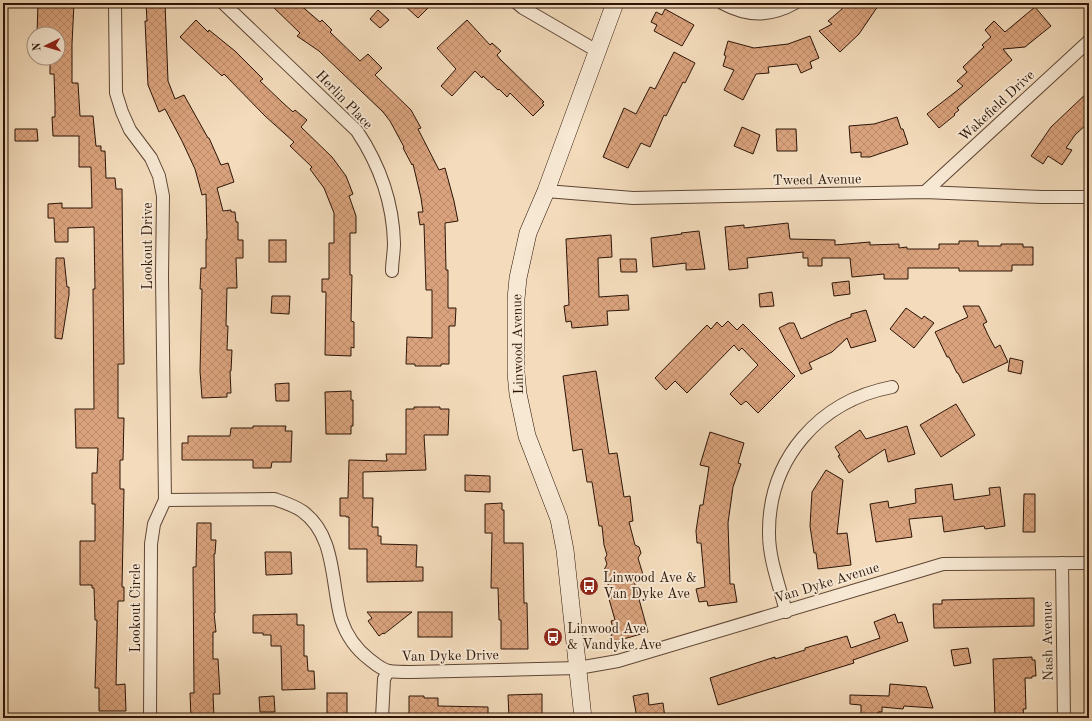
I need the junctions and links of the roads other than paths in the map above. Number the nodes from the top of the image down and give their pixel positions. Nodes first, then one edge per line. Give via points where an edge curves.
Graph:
1 (115, 3) edge
2 (223, 3) edge
3 (518, 3) edge
4 (615, 3) edge
5 (722, 3) edge
6 (796, 3) edge
7 (1089, 41) edge
8 (597, 51) junction
9 (546, 191) junction
10 (925, 192) junction
11 (1089, 197) edge
12 (392, 271) dead end
13 (892, 387) dead end
14 (164, 500) junction
15 (1089, 562) edge
16 (1062, 563) junction
17 (786, 612) junction
18 (578, 668) junction
19 (388, 671) junction
20 (150, 718) edge
21 (382, 718) edge
22 (583, 718) edge
23 (1064, 718) edge

1 - 14 street, Lookout Drive via 116,93 130,130 151,158 159,176 163,196
2 - 12 street, Herlin Place via 357,131 365,142 387,194 394,244
3 - 8 street
4 - 8 main road, Linwood Avenue
5 - 6 street via 753,14 782,10
7 - 10 street, Wakefield Drive
8 - 9 main road, Linwood Avenue
9 - 10 street, Tweed Avenue via 633,198
9 - 18 main road, Linwood Avenue via 528,233 518,278 516,373 528,436 559,519 566,550
10 - 11 street, Tweed Avenue
13 - 17 street via 858,396 822,418 807,432 783,467 771,507 769,535
14 - 19 street, Van Dyke Drive via 274,499 302,510 322,533 341,620 347,633 364,655
14 - 20 street, Lookout Circle via 154,524 151,544
15 - 16 street, Van Dyke Avenue
16 - 17 street, Van Dyke Avenue via 943,564
16 - 23 street, Nash Avenue
17 - 18 street, Van Dyke Avenue via 618,661
18 - 19 street, Van Dyke Drive
18 - 22 main road, Linwood Avenue
19 - 21 street via 384,679

